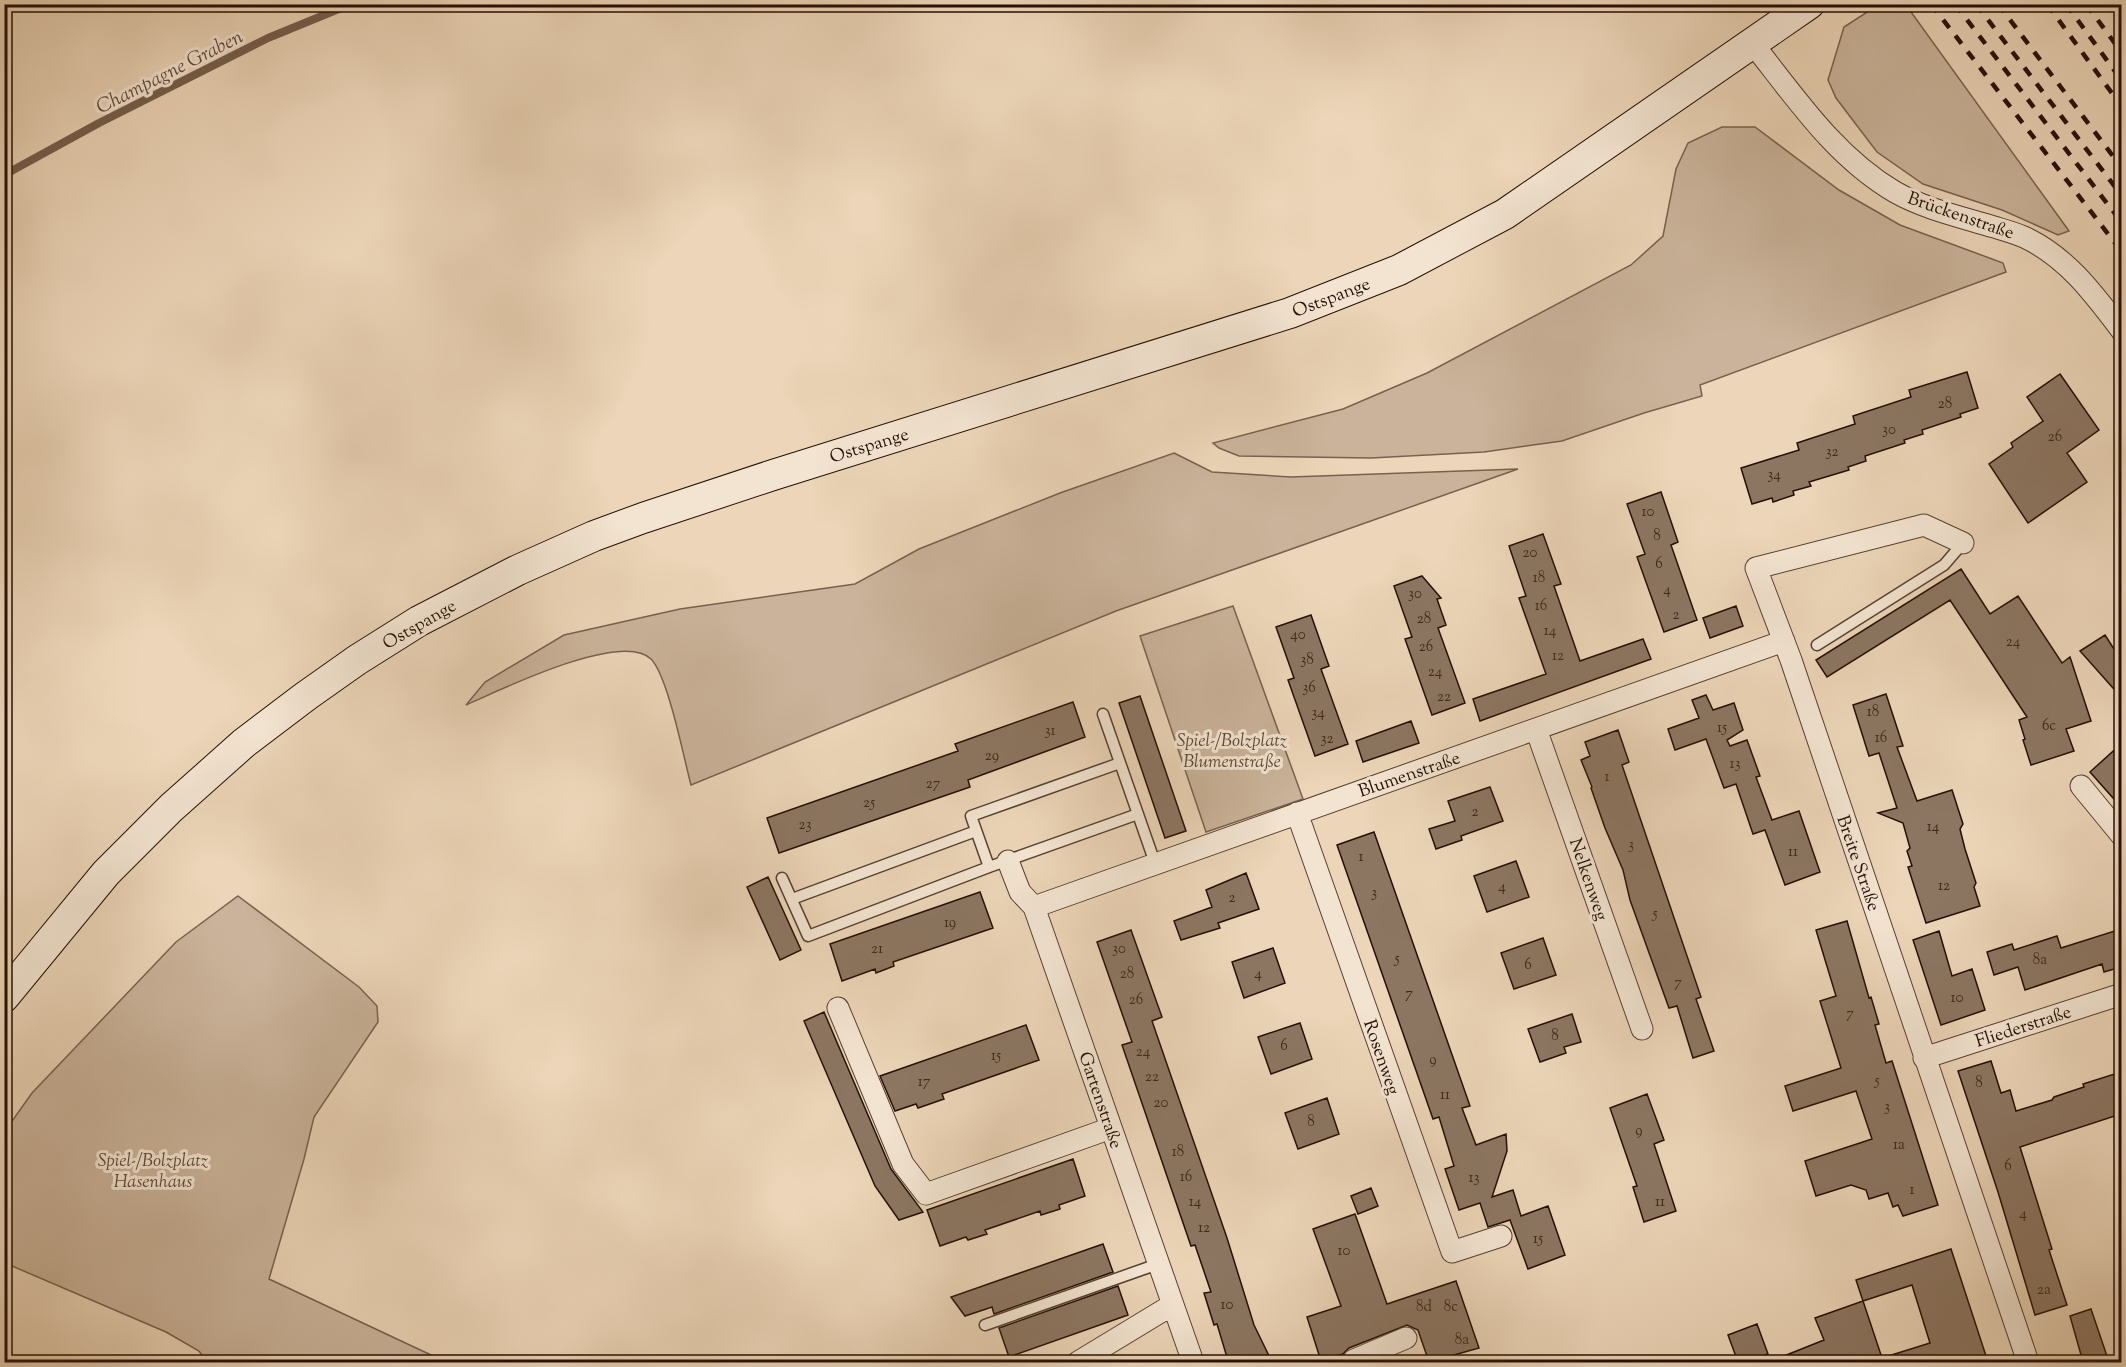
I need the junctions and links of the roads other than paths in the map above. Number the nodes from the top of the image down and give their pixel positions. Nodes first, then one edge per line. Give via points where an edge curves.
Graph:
1 (1809, 4) edge
2 (1753, 44) junction
3 (2121, 331) edge
4 (1963, 543) joint
5 (1784, 641) junction
6 (1817, 645) dead end
7 (1102, 714) dead end
8 (1536, 729) junction
9 (1120, 763) junction
10 (2081, 786) dead end
11 (1297, 813) junction
12 (1138, 814) junction
13 (976, 831) junction
14 (2121, 836) edge
15 (1155, 863) junction
16 (998, 864) junction
17 (782, 878) dead end
18 (792, 899) junction
19 (1034, 907) junction
20 (2121, 994) edge
21 (4, 997) edge
22 (838, 1008) dead end
23 (1642, 1029) dead end
24 (1924, 1058) junction
25 (1111, 1128) junction
26 (1501, 1236) dead end
27 (1158, 1264) junction
28 (1172, 1305) junction
29 (986, 1325) dead end
30 (1406, 1338) dead end
31 (1078, 1362) edge
32 (1193, 1362) edge
33 (1354, 1362) edge
34 (2028, 1362) edge

1 - 2 main road, Ostspange
2 - 3 street, Brückenstraße via 1824,133 1859,165 1895,192 1920,204 2023,236 2052,252 2095,295
2 - 21 main road, Ostspange via 1505,214 1399,270 1290,313 643,518 518,570 419,621 297,703 244,743 171,808 106,873
4 - 5 street, Breite Straße via 1924,525 1756,568
4 - 6 lane via 1944,565
5 - 8 street, Blumenstraße
5 - 24 street, Breite Straße
7 - 9 lane
8 - 11 street, Blumenstraße
8 - 23 street, Nelkenweg
9 - 12 lane
9 - 13 lane, Gartenstraße via 971,816
10 - 14 street
11 - 15 street, Blumenstraße
11 - 26 street, Rosenweg via 1452,1252
12 - 15 lane
12 - 16 lane
13 - 16 lane, Gartenstraße
13 - 18 lane
15 - 19 street, Blumenstraße
16 - 18 lane via 808,936
16 - 19 street, Gartenstraße
17 - 18 lane
19 - 25 street, Gartenstraße
20 - 24 street, Fliederstraße
22 - 25 street via 903,1164 926,1194
24 - 34 street, Breite Straße
25 - 27 street, Gartenstraße
27 - 28 street, Gartenstraße
27 - 29 lane
28 - 31 street
28 - 32 street, Gartenstraße
30 - 33 street

